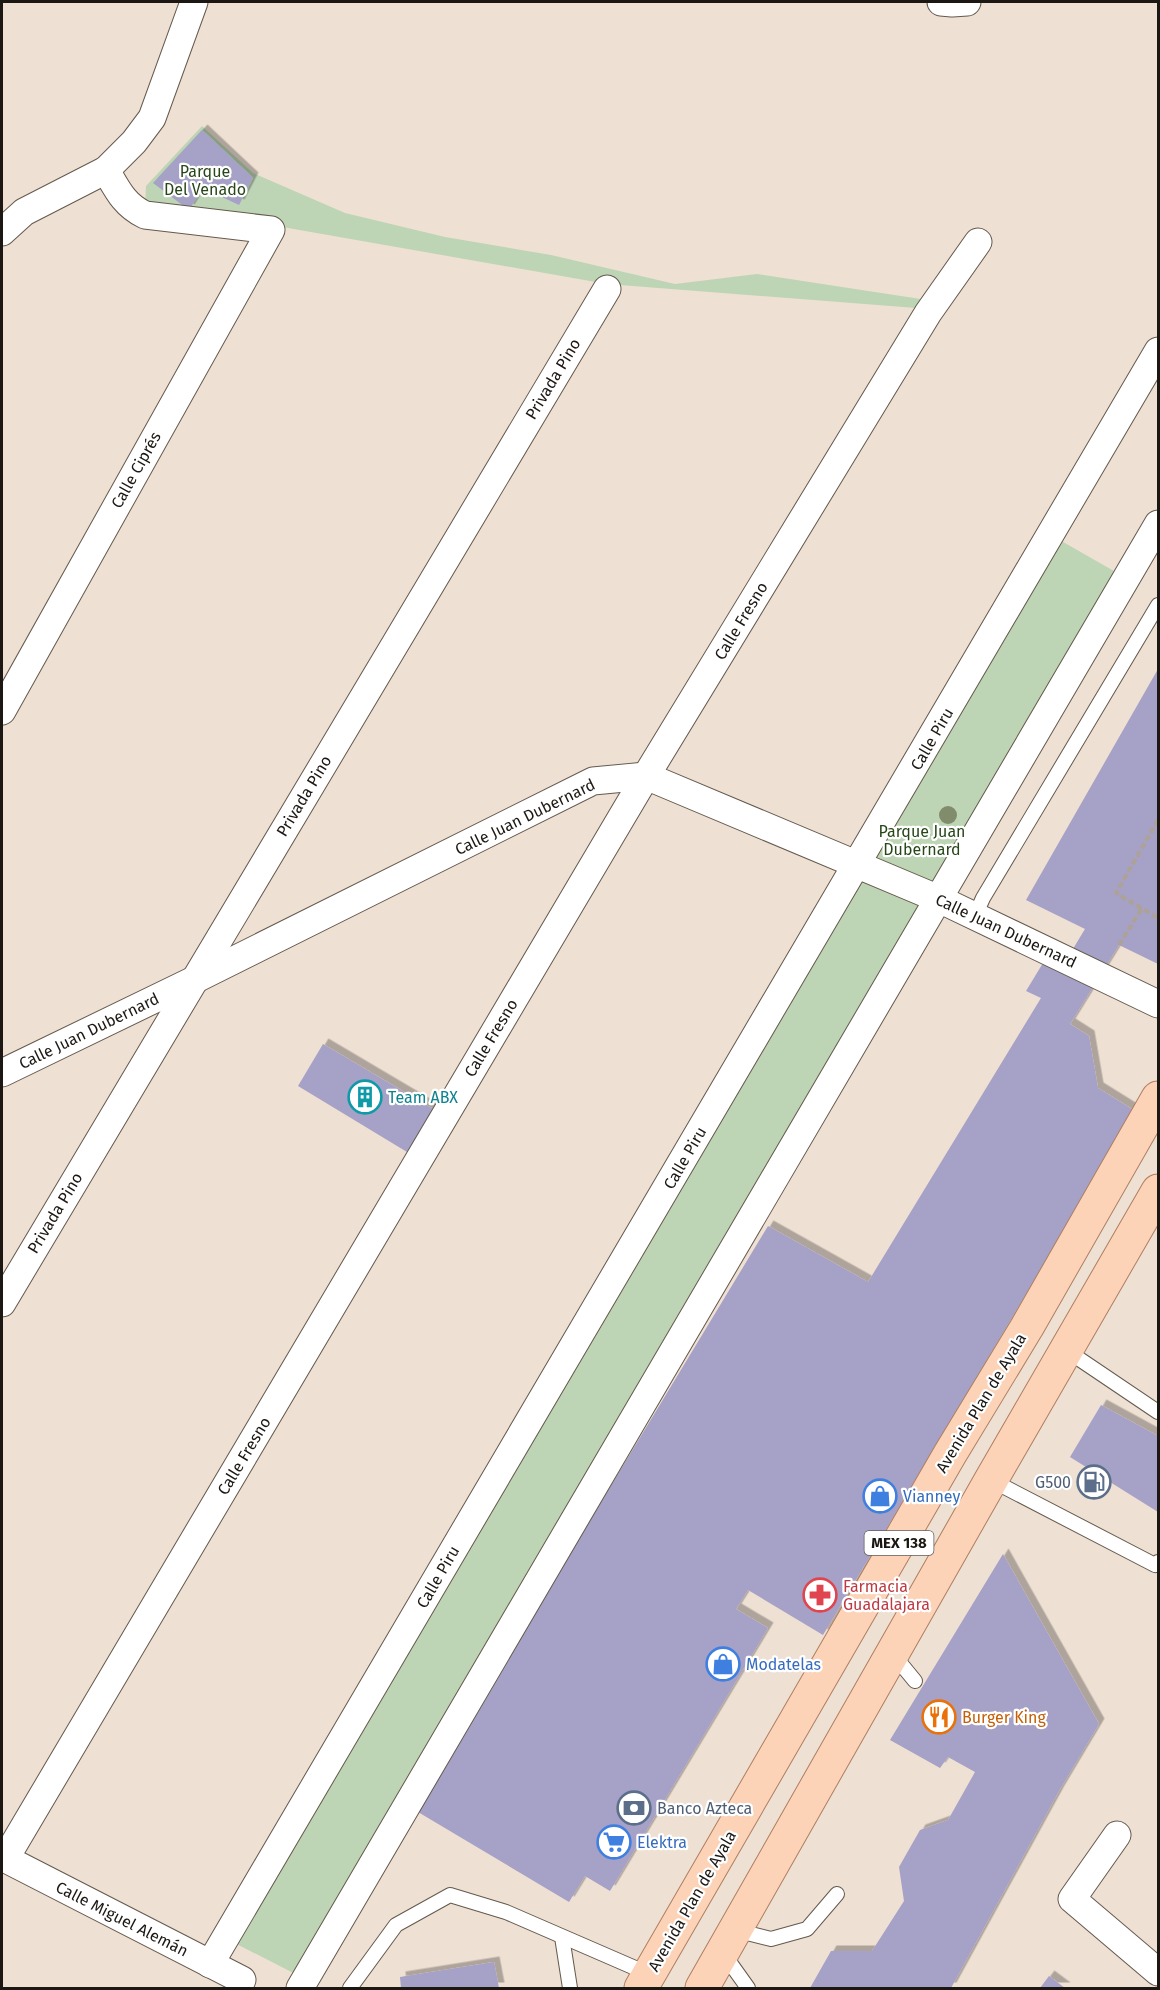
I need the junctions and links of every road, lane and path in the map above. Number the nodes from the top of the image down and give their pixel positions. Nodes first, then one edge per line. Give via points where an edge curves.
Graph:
1 (194, 2) edge
2 (941, 2) edge
3 (967, 2) edge
4 (106, 171) junction
5 (13, 210) edge
6 (2, 232) edge
7 (978, 242) dead end
8 (607, 289) dead end
9 (1158, 351) edge
10 (1158, 524) edge
11 (1158, 605) edge
12 (2, 711) edge
13 (646, 776) junction
14 (1158, 820) edge
15 (858, 864) junction
16 (939, 899) junction
17 (1142, 908) junction
18 (975, 916) junction
19 (1158, 918) edge
20 (1119, 945) dead end
21 (194, 980) junction
22 (1158, 1004) edge
23 (2, 1073) edge
24 (1158, 1098) edge
25 (1158, 1191) edge
26 (2, 1303) edge
27 (1066, 1350) junction
28 (1158, 1412) edge
29 (991, 1480) junction
30 (1158, 1562) edge
31 (892, 1653) junction
32 (915, 1681) dead end
33 (1117, 1835) dead end
34 (4, 1858) edge
35 (837, 1894) dead end
36 (562, 1937) junction
37 (729, 1941) junction
38 (210, 1964) junction
39 (1158, 1972) edge
40 (242, 1980) dead end
41 (645, 1981) edge
42 (300, 1989) edge
43 (350, 1989) edge
44 (570, 1989) edge
45 (702, 1989) edge
46 (748, 1989) edge

1 - 4 street via 152,118
2 - 3 street
4 - 5 street
4 - 12 street, Calle Ciprés via 123,199 145,215 271,230
5 - 6 street
7 - 13 street, Calle Fresno via 928,313
8 - 21 street, Privada Pino
9 - 15 street, Calle Piru
10 - 16 street
11 - 18 lane
13 - 15 street, Calle Juan Dubernard
13 - 21 street, Calle Juan Dubernard via 593,781
13 - 34 street, Calle Fresno
14 - 17 path via 1116,893
15 - 16 street, Calle Juan Dubernard
15 - 38 street, Calle Piru
16 - 18 street, Calle Juan Dubernard
16 - 42 street
17 - 19 path
17 - 20 path
18 - 22 street, Calle Juan Dubernard
21 - 23 street, Calle Juan Dubernard
21 - 26 street, Privada Pino
24 - 41 main road, Avenida Plan de Ayala / MEX 138
25 - 27 main road, MEX 138
27 - 28 lane
27 - 29 main road, MEX 138
29 - 30 lane via 1155,1565
29 - 31 main road, MEX 138
31 - 32 lane
31 - 37 main road, MEX 138
33 - 39 street via 1072,1899
34 - 38 street, Calle Miguel Alemán
35 - 37 lane via 807,1929 771,1939
36 - 41 lane
36 - 43 lane via 506,1912 450,1895 396,1925
36 - 44 lane
37 - 45 main road, MEX 138
37 - 46 lane
38 - 40 street, Calle Miguel Alemán

